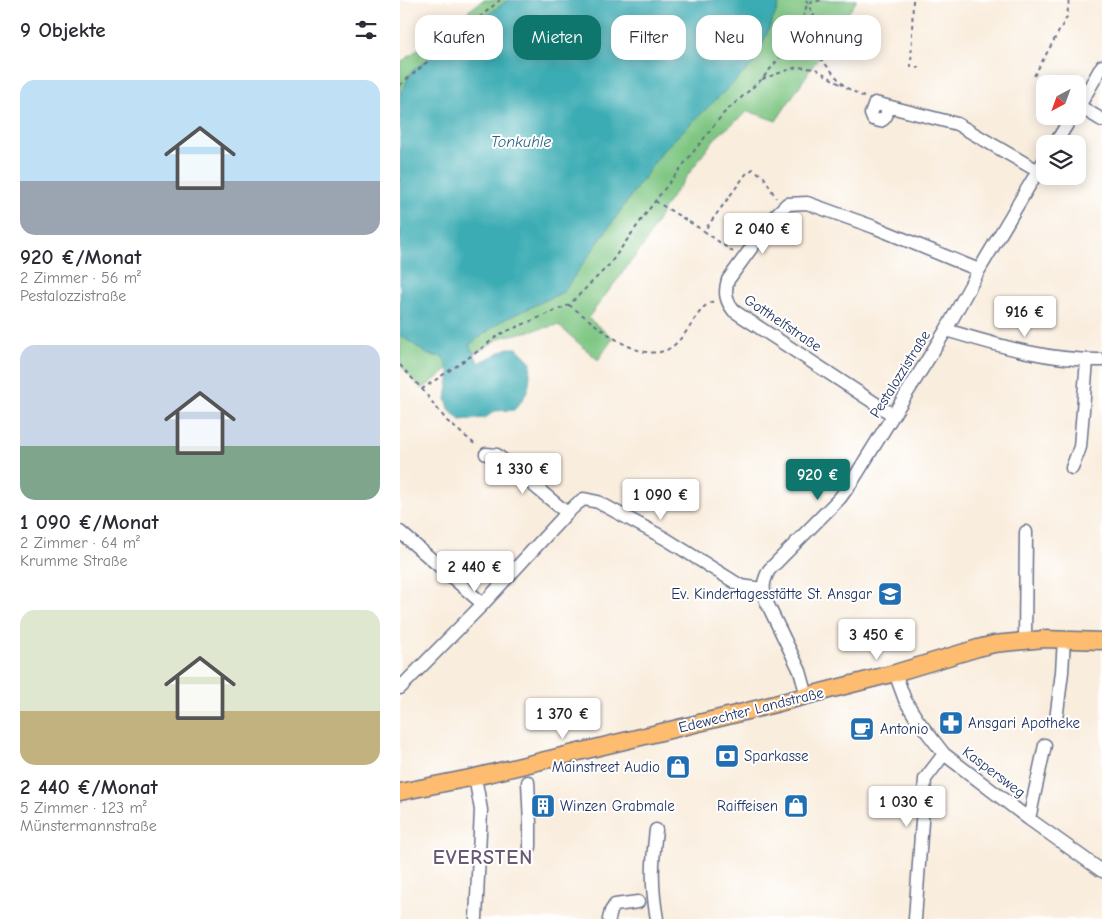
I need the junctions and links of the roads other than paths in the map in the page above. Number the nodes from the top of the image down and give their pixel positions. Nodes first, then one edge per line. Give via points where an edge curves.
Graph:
1 (1102, 66) edge
2 (1086, 93) edge
3 (881, 105) road end
4 (1086, 114) edge
5 (1102, 120) edge
6 (1036, 170) edge
7 (1036, 174) edge
8 (979, 270) junction
9 (946, 330) junction
10 (1087, 360) junction
11 (1102, 360) edge
12 (893, 415) junction
13 (492, 454) road end
14 (1072, 468) dead end
15 (567, 513) junction
16 (400, 532) edge
17 (1026, 532) dead end
18 (762, 590) junction
19 (483, 604) junction
20 (1064, 639) junction
21 (1026, 641) junction
22 (1102, 641) edge
23 (895, 673) junction
24 (400, 688) edge
25 (807, 696) junction
26 (1056, 720) dead end
27 (1045, 745) dead end
28 (944, 754) junction
29 (475, 777) junction
30 (528, 782) dead end
31 (400, 792) edge
32 (1029, 819) junction
33 (656, 830) dead end
34 (530, 847) dead end
35 (1102, 871) edge
36 (638, 902) dead end
37 (476, 919) edge
38 (609, 919) edge
39 (657, 919) edge
40 (915, 919) edge

1 - 2 street
3 - 6 street via 956,124
4 - 5 street
7 - 8 street, Pestalozzistraße
8 - 9 street, Pestalozzistraße
8 - 12 street, Gotthelfstraße via 808,203 787,204 728,280 726,298 734,311
9 - 10 street via 1038,355
9 - 12 street, Pestalozzistraße
10 - 11 street
10 - 14 street via 1080,447
12 - 18 street, Pestalozzistraße via 840,498 769,570
13 - 15 street
15 - 18 street via 584,499 598,502 666,539 741,586
15 - 19 street
16 - 19 street
17 - 21 street
18 - 25 street via 800,671
19 - 24 street
20 - 21 main road, Edewechter Landstraße
20 - 22 main road, Edewechter Landstraße
20 - 26 street
21 - 23 main road, Edewechter Landstraße via 978,648
23 - 25 main road, Edewechter Landstraße
23 - 28 street, Kaspersweg via 905,700
25 - 29 main road, Edewechter Landstraße
27 - 32 street
28 - 32 street, Kaspersweg
28 - 40 street via 925,779
29 - 31 main road, Edewechter Landstraße
29 - 37 street via 481,810
30 - 34 street
32 - 35 street, Kaspersweg
33 - 39 street via 652,878
36 - 38 street via 615,906

